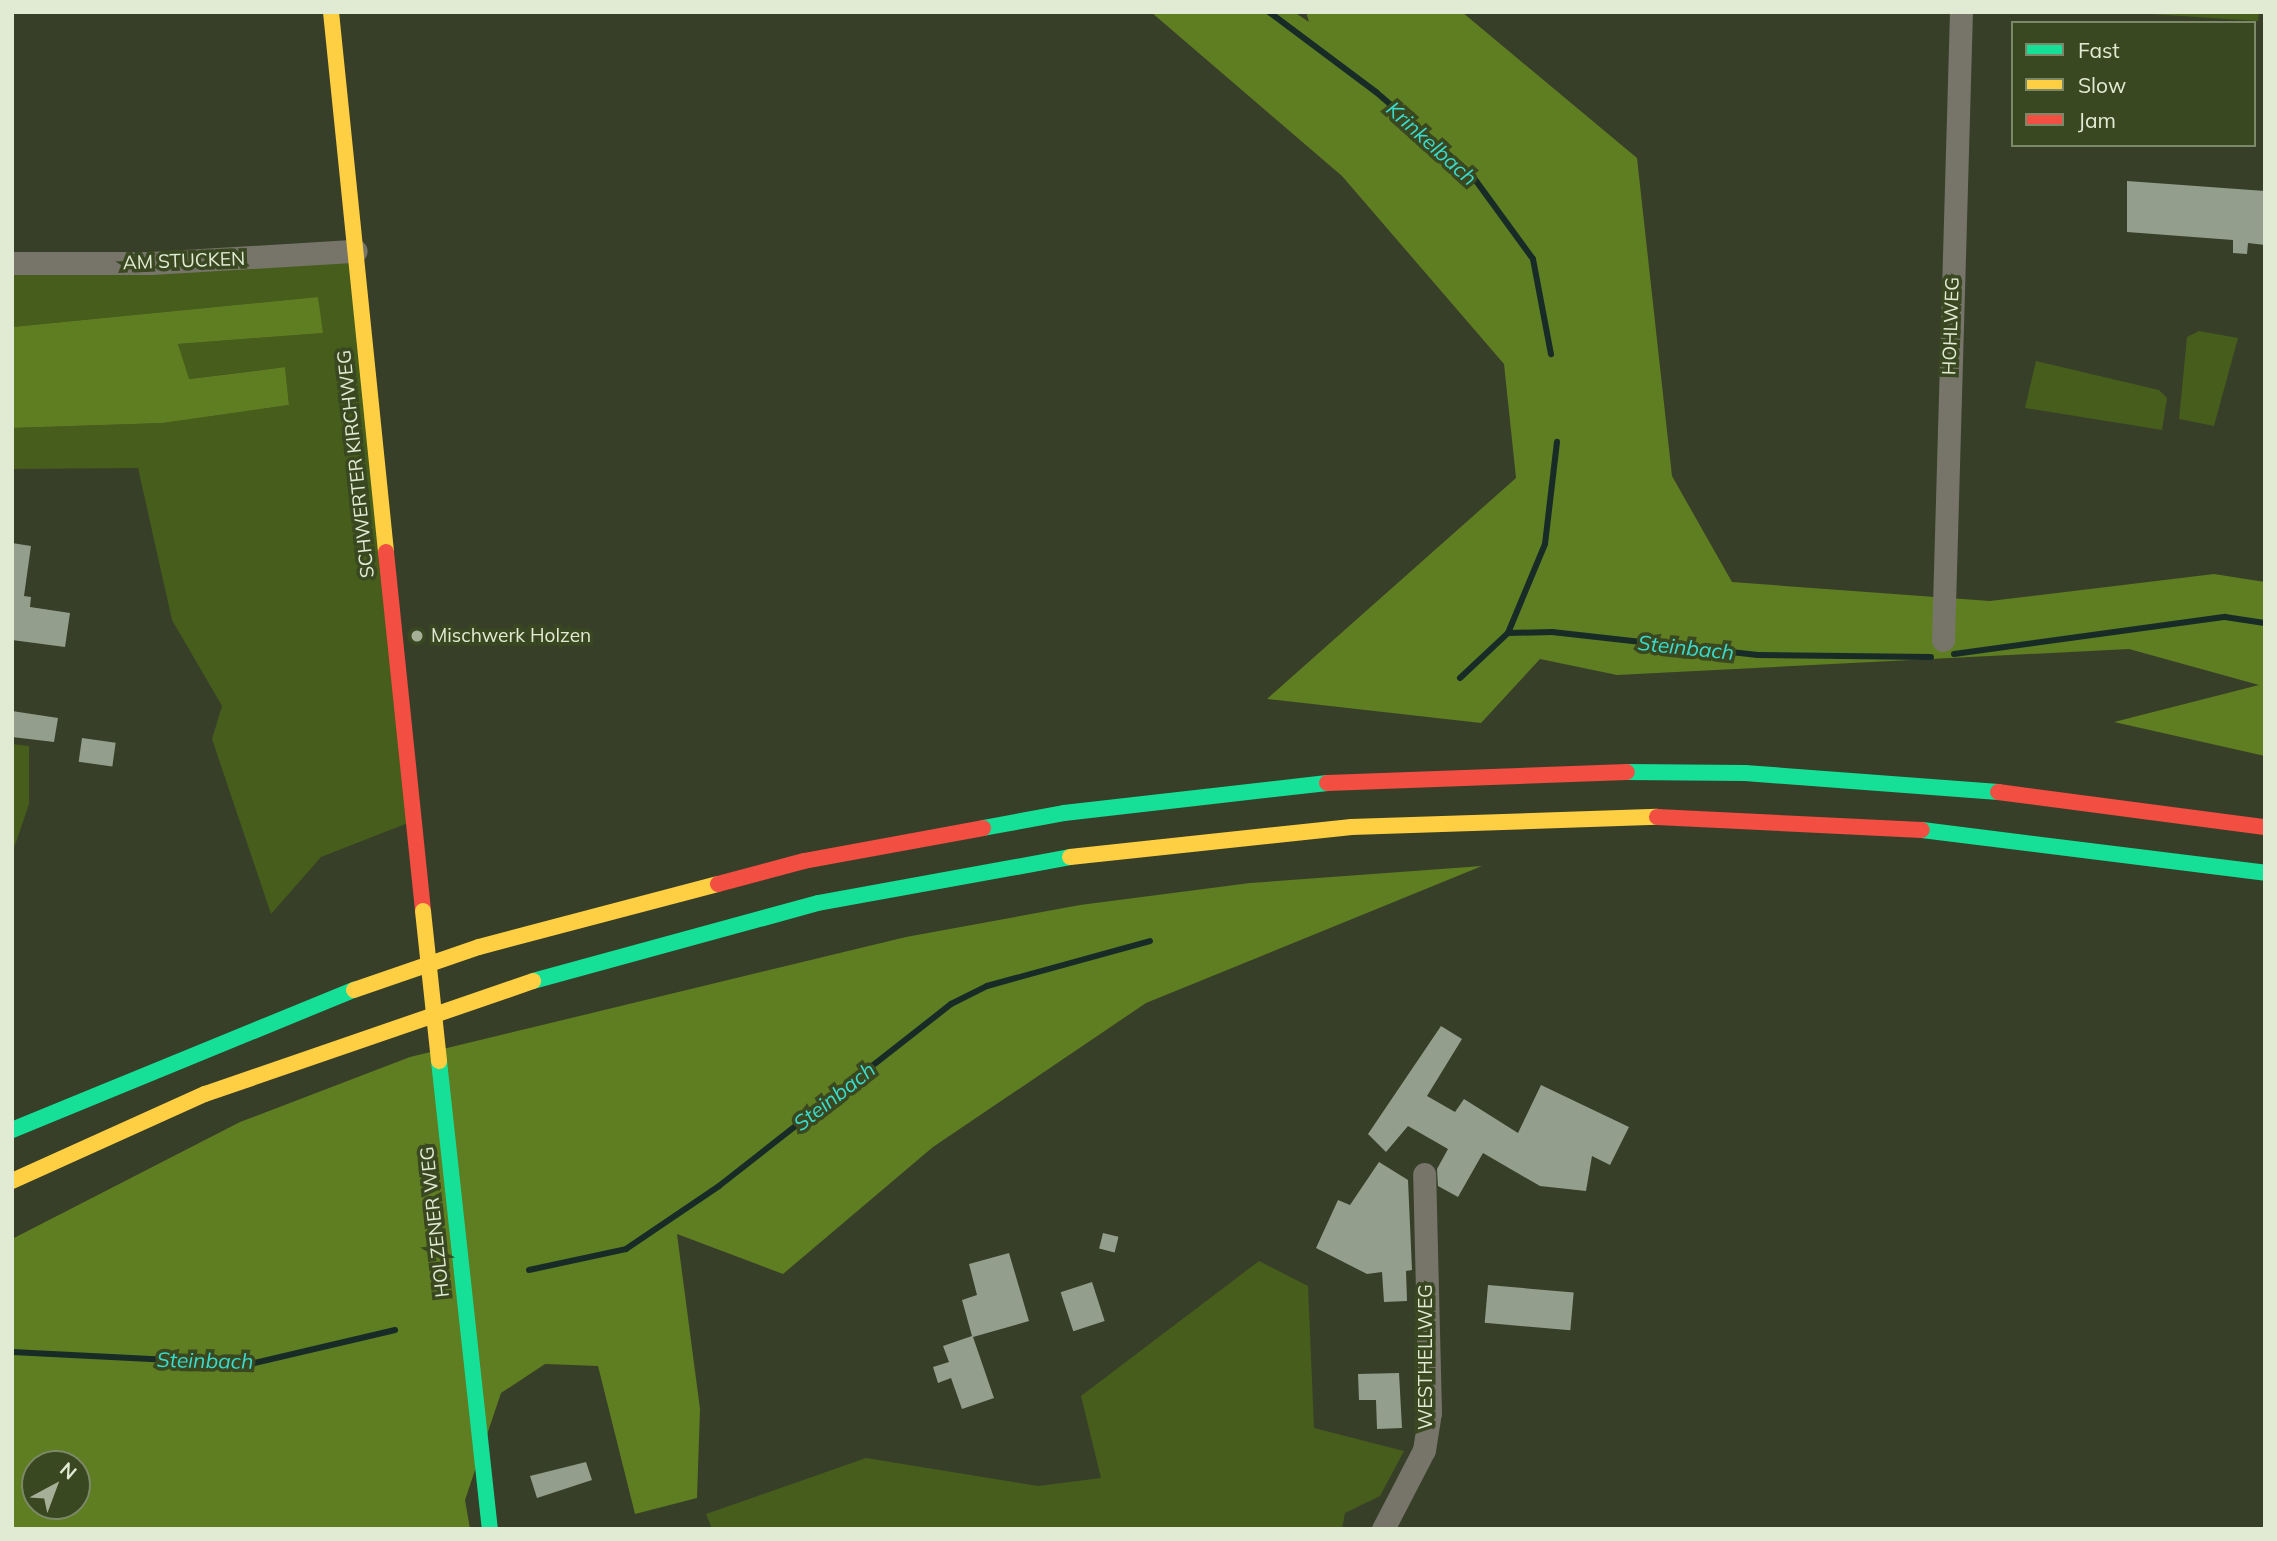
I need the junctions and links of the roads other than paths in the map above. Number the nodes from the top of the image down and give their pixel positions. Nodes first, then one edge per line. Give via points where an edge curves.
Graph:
1 (331, 12) edge
2 (1961, 12) edge
3 (356, 251) junction
4 (12, 263) edge
5 (1943, 639) dead end
6 (2265, 827) edge
7 (2265, 873) edge
8 (423, 911) joint
9 (12, 1130) edge
10 (1424, 1174) dead end
11 (12, 1181) edge
12 (490, 1529) edge
13 (1382, 1529) edge

1 - 3 main road, SCHWERTER KIRCHWEG
2 - 5 street, HOHLWEG
3 - 4 street, AM STUCKEN via 151,263
3 - 8 main road, SCHWERTER KIRCHWEG
6 - 9 main road via 2139,807 1934,785 1582,771 1347,781 1064,813 804,861 479,947 278,1017
7 - 11 main road via 1958,832 1656,817 1352,827 1074,856 818,903 495,991 205,1094
8 - 12 main road, HOLZENER WEG, bridge
10 - 13 street, WESTHELLWEG via 1430,1413 1424,1450

